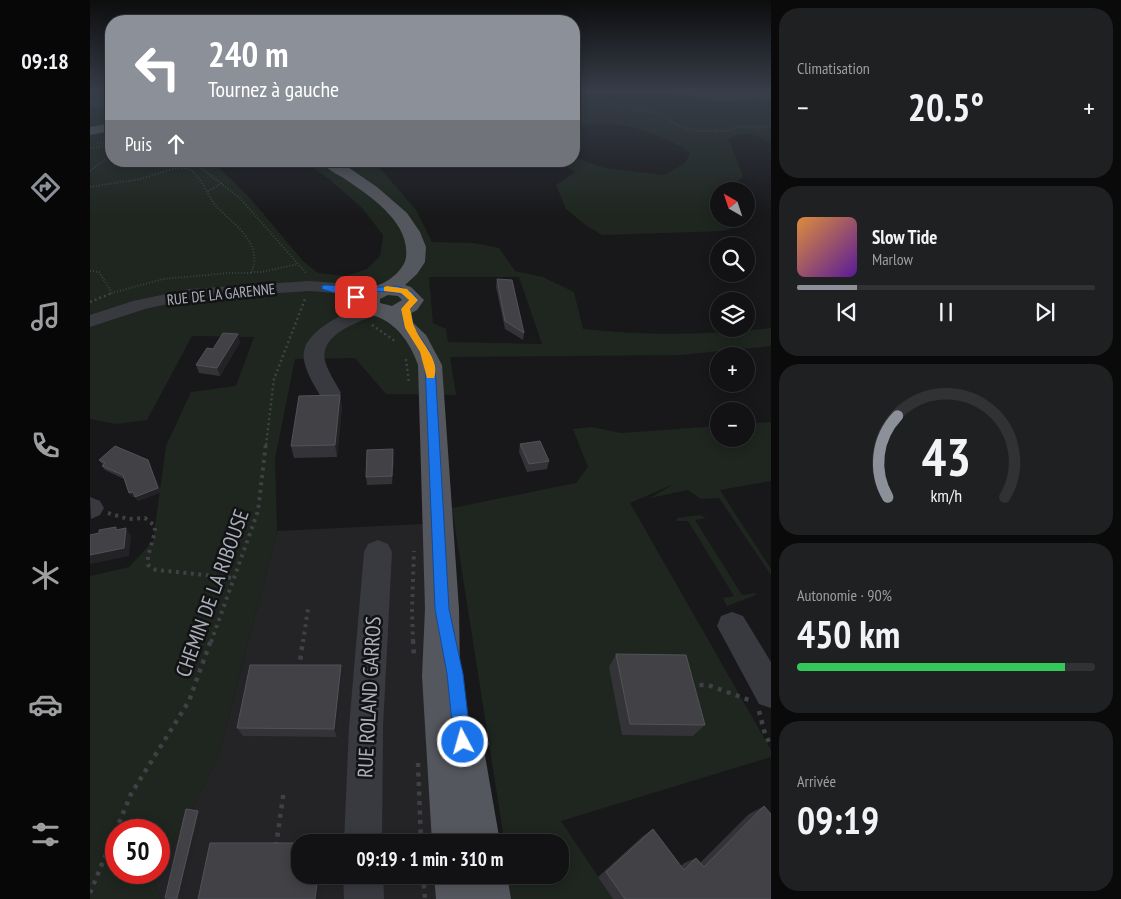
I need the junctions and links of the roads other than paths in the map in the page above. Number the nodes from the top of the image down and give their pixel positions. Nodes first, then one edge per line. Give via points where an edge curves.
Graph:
1 (337, 167) edge
2 (389, 314) junction
3 (90, 321) edge
4 (330, 393) edge
5 (378, 552) dead end
6 (442, 609) junction
7 (732, 626) dead end
8 (759, 699) edge
9 (363, 834) edge
10 (453, 834) edge
11 (477, 834) edge
12 (364, 884) edge
13 (458, 884) edge
14 (486, 884) edge
15 (364, 899) edge
16 (459, 899) edge
17 (488, 899) edge

1 - 2 main road via 374,191 414,238 418,251
2 - 3 street, RUE DE LA GARENNE via 356,297 317,287 190,294
2 - 4 street via 334,327 318,342 314,360
2 - 6 main road via 425,352 430,365
5 - 9 street, RUE ROLAND GARROS via 366,727
6 - 10 main road via 441,676
6 - 11 main road via 455,674
7 - 8 street
12 - 15 street
13 - 16 main road
14 - 17 main road

